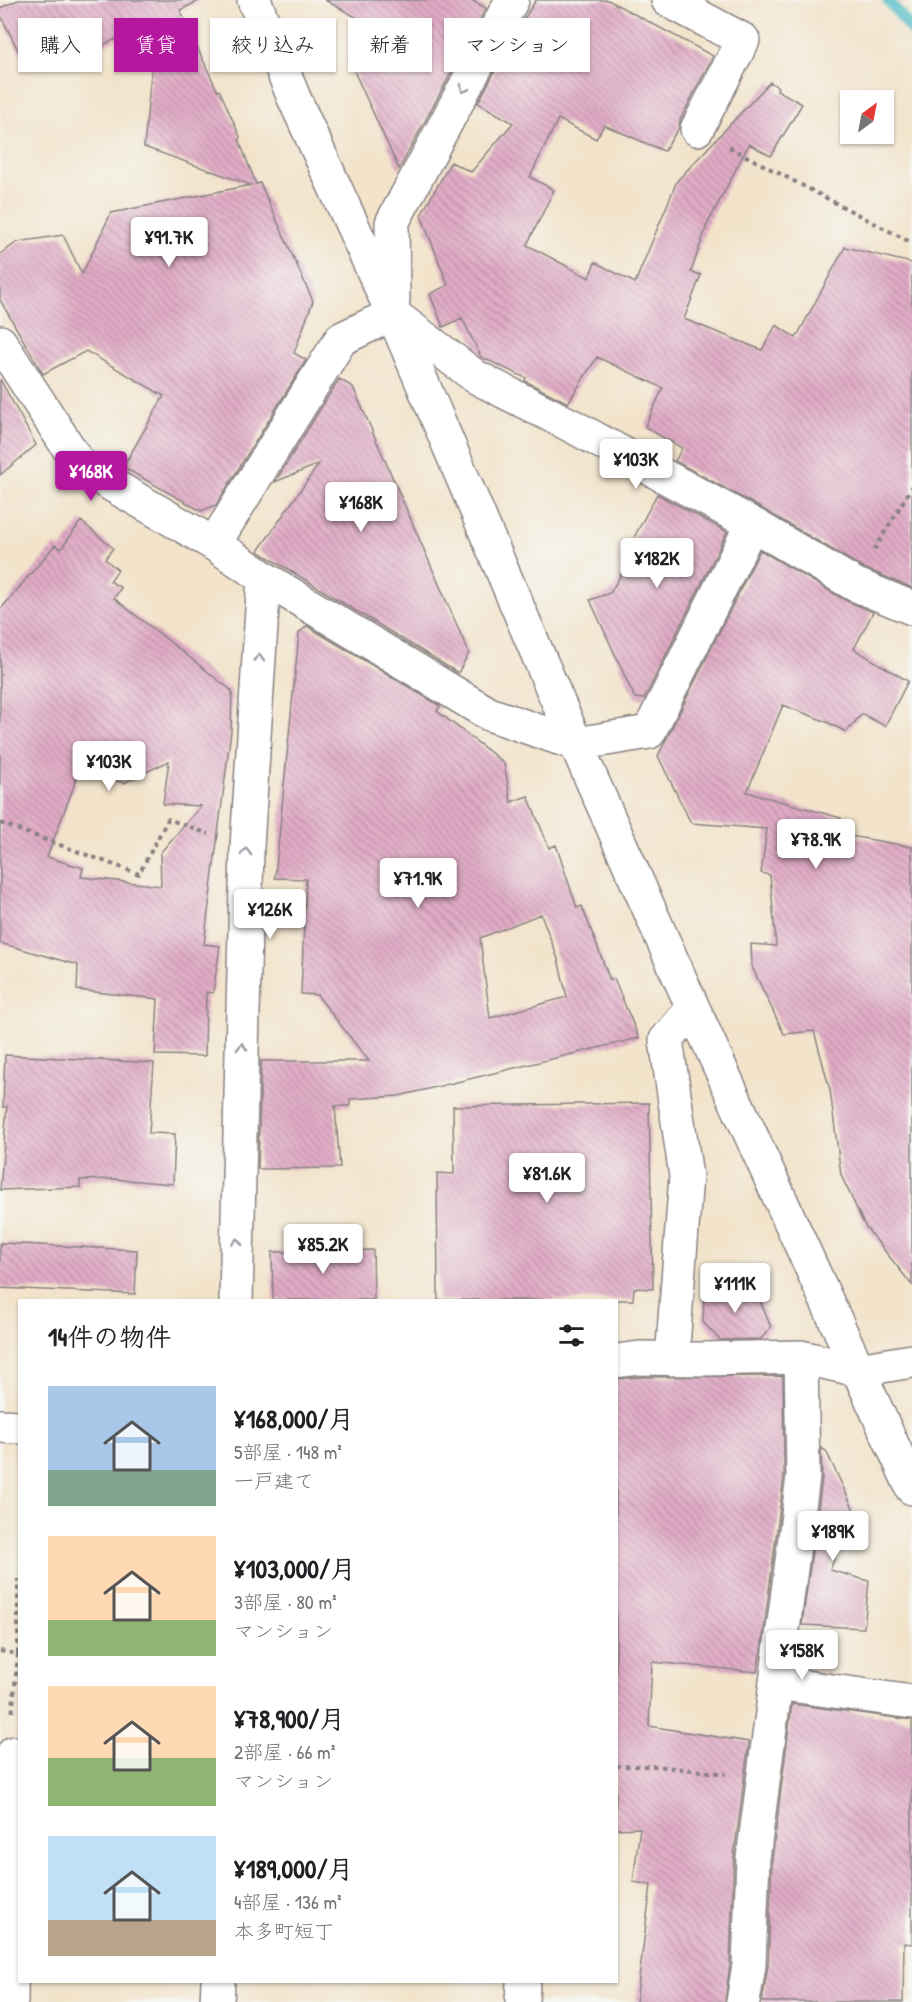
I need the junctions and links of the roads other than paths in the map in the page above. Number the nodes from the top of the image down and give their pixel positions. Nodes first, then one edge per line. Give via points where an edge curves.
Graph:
1 (254, 0) edge
2 (512, 0) edge
3 (668, 0) edge
4 (697, 129) road end
5 (393, 314) junction
6 (0, 342) edge
7 (752, 524) junction
8 (214, 544) junction
9 (264, 578) junction
10 (912, 608) edge
11 (576, 744) junction
12 (693, 1008) junction
13 (236, 1299) edge
14 (801, 1357) junction
15 (672, 1359) junction
16 (618, 1361) edge
17 (912, 1361) edge
18 (858, 1370) junction
19 (0, 1426) edge
20 (18, 1427) edge
21 (912, 1488) edge
22 (776, 1683) junction
23 (912, 1702) edge
24 (14, 1753) road end
25 (218, 1983) edge
26 (523, 1983) edge
27 (11, 2002) edge
28 (217, 2002) edge
29 (522, 2002) edge
30 (743, 2002) edge

1 - 5 street via 294,98
2 -> 5 street via 392,223
3 - 4 street via 743,40
5 - 7 street via 476,377
5 - 8 street via 341,339
5 - 11 street
6 - 8 street via 81,466
7 - 10 street via 854,584
7 - 11 street via 649,732
8 - 9 street
9 - 11 street via 489,714
13 -> 9 street via 246,847
11 - 12 street
12 - 15 street via 666,1040 686,1176
12 - 18 street
14 - 15 street
14 - 18 street
14 - 22 street via 803,1477
15 - 16 street
17 - 18 street
18 - 21 street
19 - 20 street
22 - 23 street
22 - 30 street via 753,1858 749,1965
24 - 27 street
25 - 28 street
26 - 29 street

